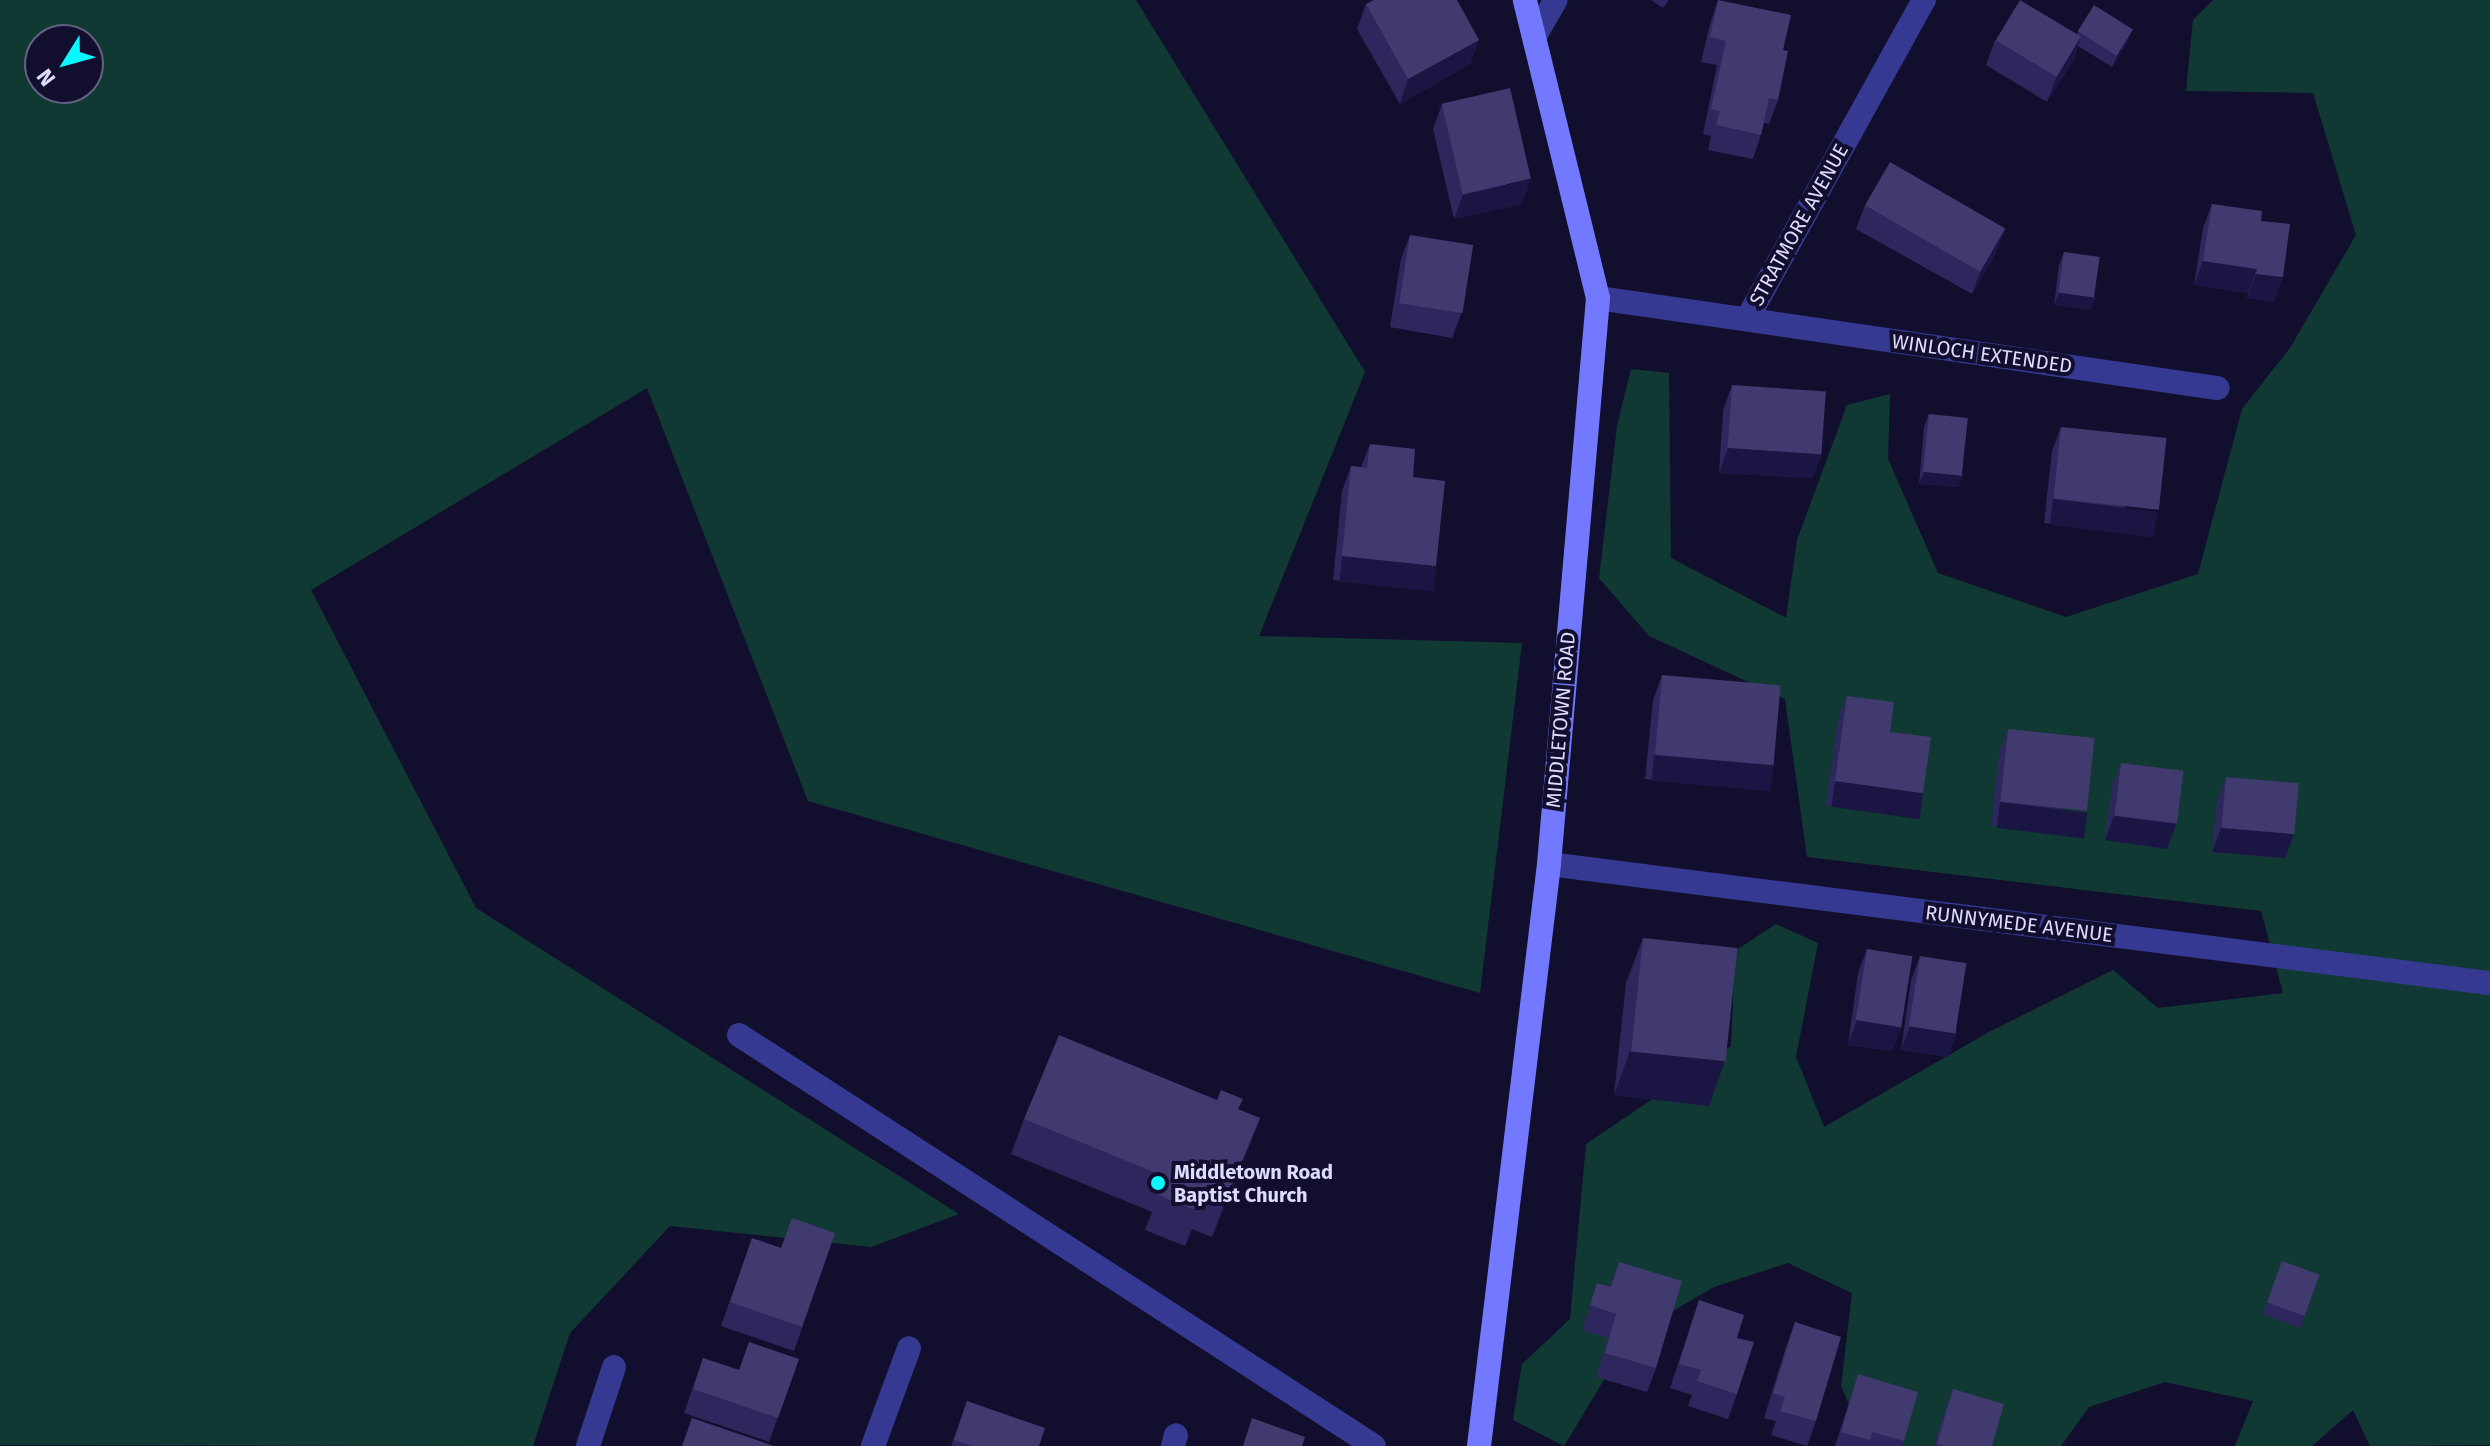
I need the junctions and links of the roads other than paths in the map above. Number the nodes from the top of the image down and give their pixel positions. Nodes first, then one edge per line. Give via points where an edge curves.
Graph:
1 (1525, 0) edge
2 (1556, 0) edge
3 (1924, 0) edge
4 (1536, 34) junction
5 (1598, 298) junction
6 (1747, 319) junction
7 (2217, 388) dead end
8 (1549, 864) junction
9 (2490, 983) edge
10 (739, 1035) dead end
11 (909, 1348) dead end
12 (614, 1367) dead end
13 (588, 1446) edge
14 (873, 1446) edge
15 (1374, 1446) edge
16 (1479, 1446) edge

1 - 4 street, MIDDLETOWN ROAD
2 - 4 street
3 - 6 street, STRATMORE AVENUE
4 - 5 street, MIDDLETOWN ROAD
5 - 6 street, STRATMORE AVENUE
5 - 8 street, MIDDLETOWN ROAD
6 - 7 street, WINLOCH EXTENDED
8 - 9 street, RUNNYMEDE AVENUE
8 - 16 street, MIDDLETOWN ROAD
10 - 15 street
11 - 14 street
12 - 13 street

